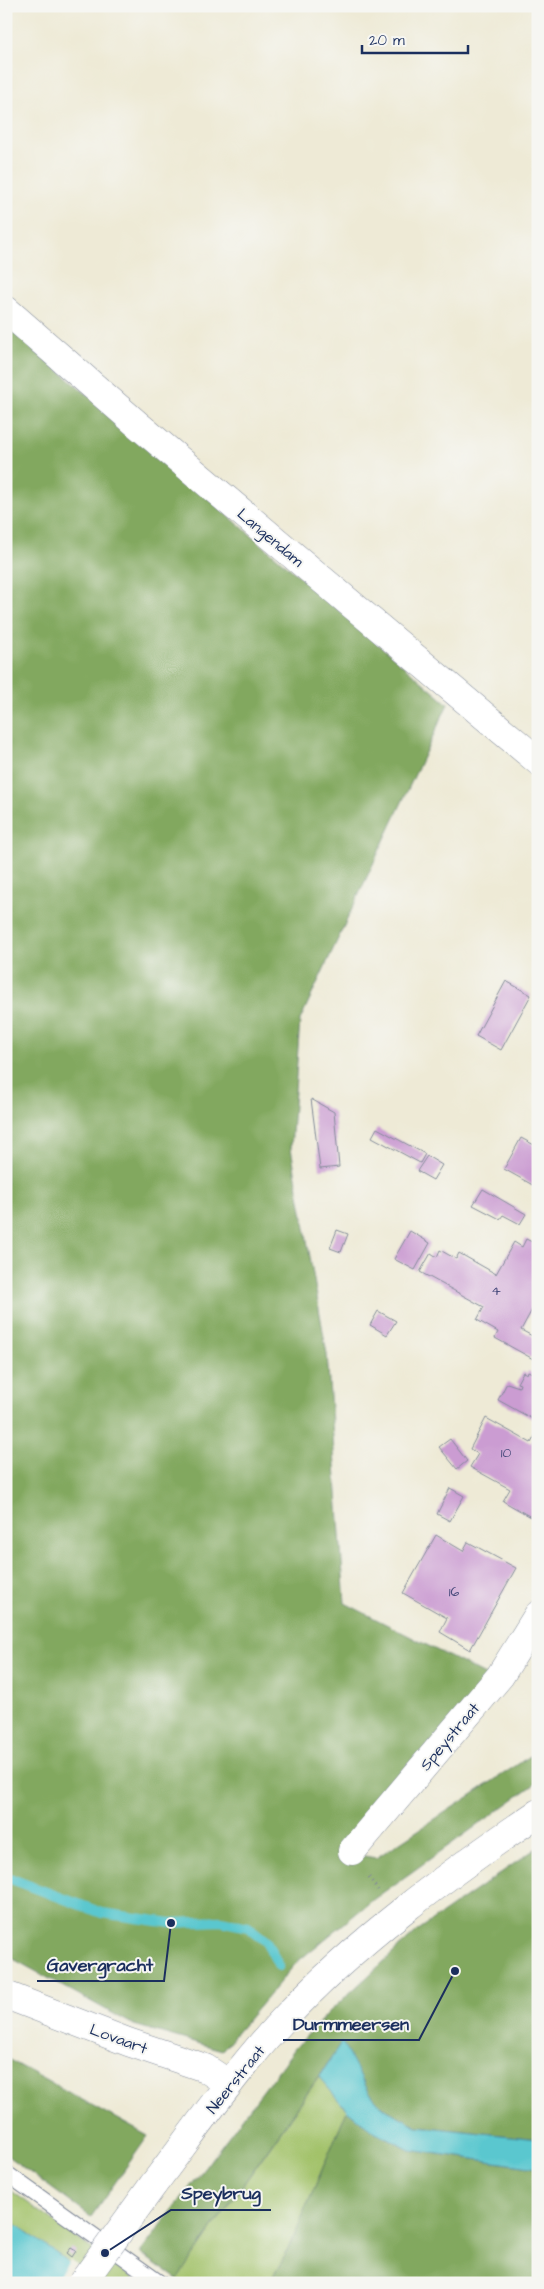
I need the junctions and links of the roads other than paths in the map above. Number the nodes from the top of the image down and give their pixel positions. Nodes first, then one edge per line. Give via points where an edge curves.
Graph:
1 (6, 310) edge
2 (538, 761) edge
3 (538, 1614) edge
4 (538, 1813) edge
5 (352, 1851) dead end
6 (6, 1996) edge
7 (229, 2084) junction
8 (6, 2173) edge
9 (82, 2283) edge
10 (160, 2283) edge

1 - 2 street, Langendam
3 - 5 street, Speystraat via 500,1676
4 - 7 street, Neerstraat via 397,1914 282,2021
6 - 7 street, Lovaart via 205,2068
7 - 9 street, Neerstraat, bridge
8 - 10 lane

